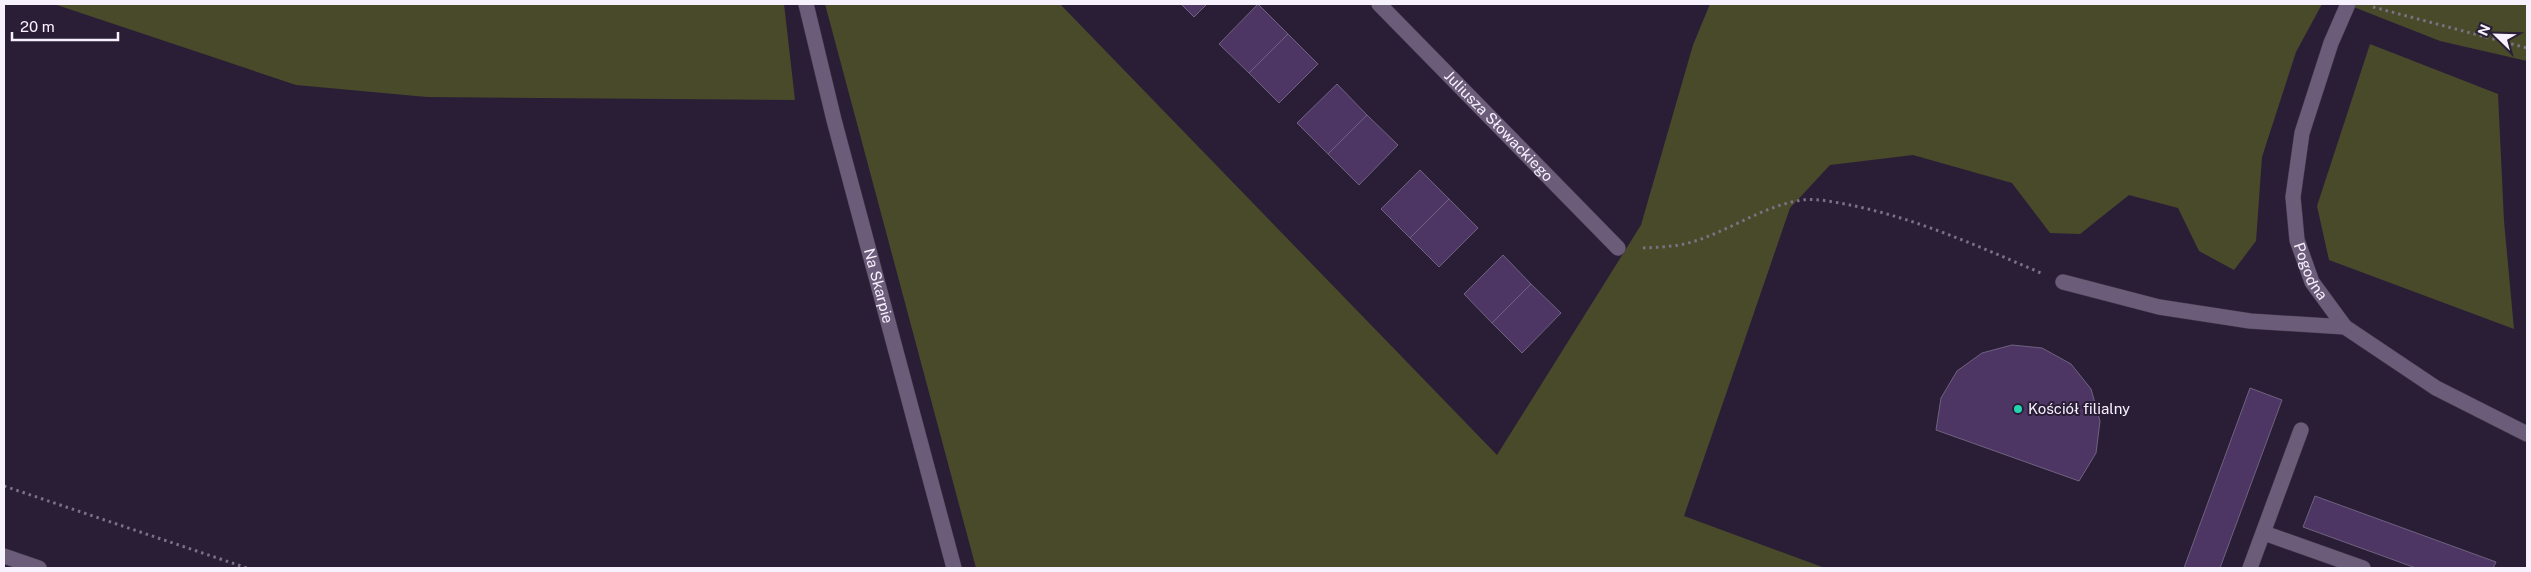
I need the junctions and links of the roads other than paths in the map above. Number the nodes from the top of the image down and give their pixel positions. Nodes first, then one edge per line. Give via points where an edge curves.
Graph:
1 (806, 4) edge
2 (1379, 4) edge
3 (2348, 4) edge
4 (1618, 248) road end
5 (2063, 282) road end
6 (2345, 327) junction
7 (2301, 430) dead end
8 (2527, 434) edge
9 (2264, 533) junction
10 (4, 556) edge
11 (39, 568) edge
12 (954, 568) edge
13 (2250, 568) edge
14 (2363, 568) edge

1 - 12 street, Na Skarpie
2 - 4 street, Juliusza Słowackiego
3 - 6 street, Pogodna via 2331,43 2302,133 2293,196 2297,240 2312,282
5 - 6 street via 2168,308 2250,321
6 - 8 street, Pogodna via 2436,388
7 - 9 street
9 - 13 street
9 - 14 street
10 - 11 street

